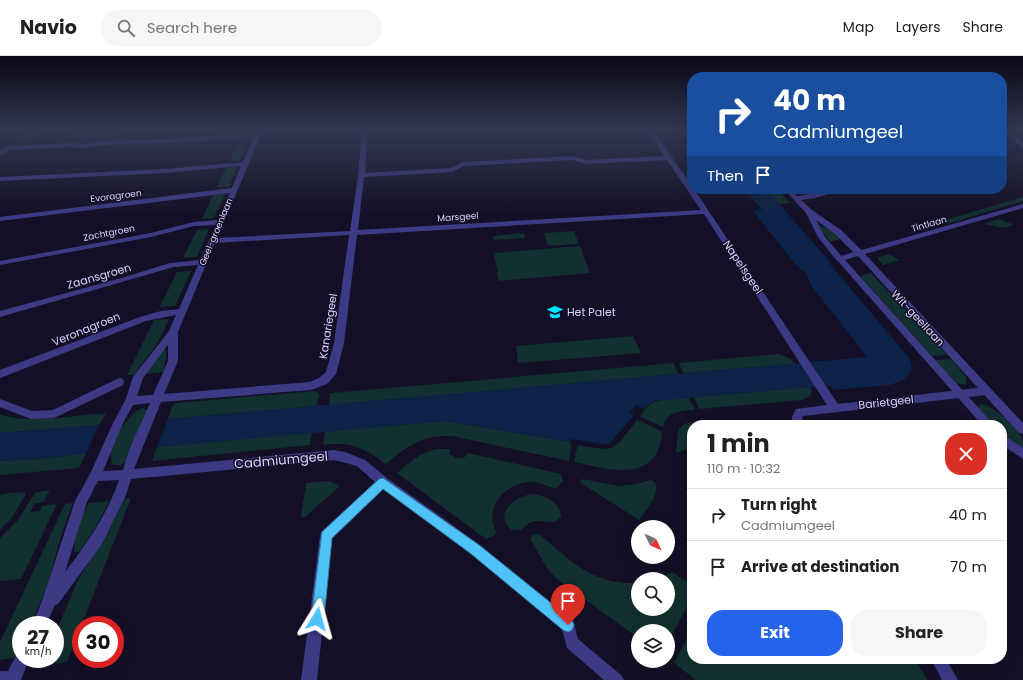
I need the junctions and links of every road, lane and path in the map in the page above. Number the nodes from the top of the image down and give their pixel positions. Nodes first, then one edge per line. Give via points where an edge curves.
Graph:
1 (248, 158) edge
2 (362, 158) edge
3 (572, 158) edge
4 (574, 158) edge
5 (665, 158) edge
6 (667, 158) edge
7 (246, 164) junction
8 (360, 175) junction
9 (0, 179) edge
10 (687, 186) edge
11 (234, 190) junction
12 (693, 194) edge
13 (792, 194) edge
14 (823, 194) edge
15 (795, 198) junction
16 (1023, 206) edge
17 (706, 212) junction
18 (809, 212) junction
19 (0, 219) edge
20 (221, 222) junction
21 (353, 232) junction
22 (212, 241) junction
23 (860, 254) junction
24 (840, 259) junction
25 (203, 262) junction
26 (0, 263) edge
27 (182, 311) junction
28 (0, 314) edge
29 (173, 332) junction
30 (0, 374) edge
31 (119, 382) dead end
32 (986, 391) junction
33 (960, 394) junction
34 (158, 399) junction
35 (130, 401) junction
36 (0, 403) edge
37 (835, 408) junction
38 (796, 420) edge
39 (984, 420) edge
40 (1023, 430) edge
41 (1007, 443) edge
42 (1023, 454) edge
43 (126, 475) junction
44 (95, 476) junction
45 (383, 482) junction
46 (49, 603) junction
47 (43, 616) edge
48 (941, 664) edge
49 (16, 668) edge
50 (9, 679) edge
51 (309, 680) edge
52 (616, 680) edge
53 (950, 680) edge

1 - 7 street, Geel-groenlaan
2 - 8 street, Kanariegeel
3 - 8 street via 463,164 452,170
4 - 5 street via 586,162
6 - 10 street, Napelsgeel
7 - 9 street via 165,171
7 - 11 street, Geel-groenlaan
8 - 21 street, Kanariegeel
11 - 19 street, Evoragroen
11 - 20 street, Geel-groenlaan
12 - 17 street, Napelsgeel
13 - 15 street, Wit-geellaan
14 - 15 street
15 - 18 street, Wit-geellaan
16 - 23 street, Tintlaan
17 - 21 street, Marsgeel
17 - 37 street, Napelsgeel
18 - 23 street, Wit-geellaan via 838,232
18 - 24 street, Wit-geellaan via 816,230
20 - 22 street, Geel-groenlaan
20 - 26 street, Zachtgroen via 194,224 151,235
21 - 22 street, Marsgeel
21 - 34 street, Kanariegeel via 339,343 331,374 323,381 312,386
22 - 25 street, Geel-groenlaan
23 - 24 street, Tintlaan
23 - 32 street, Wit-geellaan
24 - 33 street, Wit-geellaan
25 - 27 street, Geel-groenlaan
25 - 28 street, Zaansgroen via 173,265 128,280
27 - 29 street, Geel-groenlaan
27 - 30 street, Veronagroen via 142,319
29 - 34 street, Geel-groenlaan via 173,361
29 - 35 street, Geel-groenlaan via 138,377
31 - 36 street via 54,414 31,415
32 - 33 street, Barietgeel
32 - 40 street, Wit-geellaan
33 - 37 street, Barietgeel
33 - 39 street, Wit-geellaan
34 - 35 street
34 - 43 street, Geel-groenlaan
35 - 44 street, Geel-groenlaan
37 - 38 street, Barietgeel via 800,412
41 - 42 street
43 - 44 street
43 - 45 street, Cadmiumgeel via 334,455 361,463
43 - 46 street, Geel-groenlaan via 120,495 97,540
44 - 46 street, Geel-groenlaan via 66,543
45 - 51 street via 326,536
45 - 52 street, Cadmiumgeel via 475,549 568,625 572,643
46 - 47 street, Geel-groenlaan
48 - 53 street
49 - 50 street

